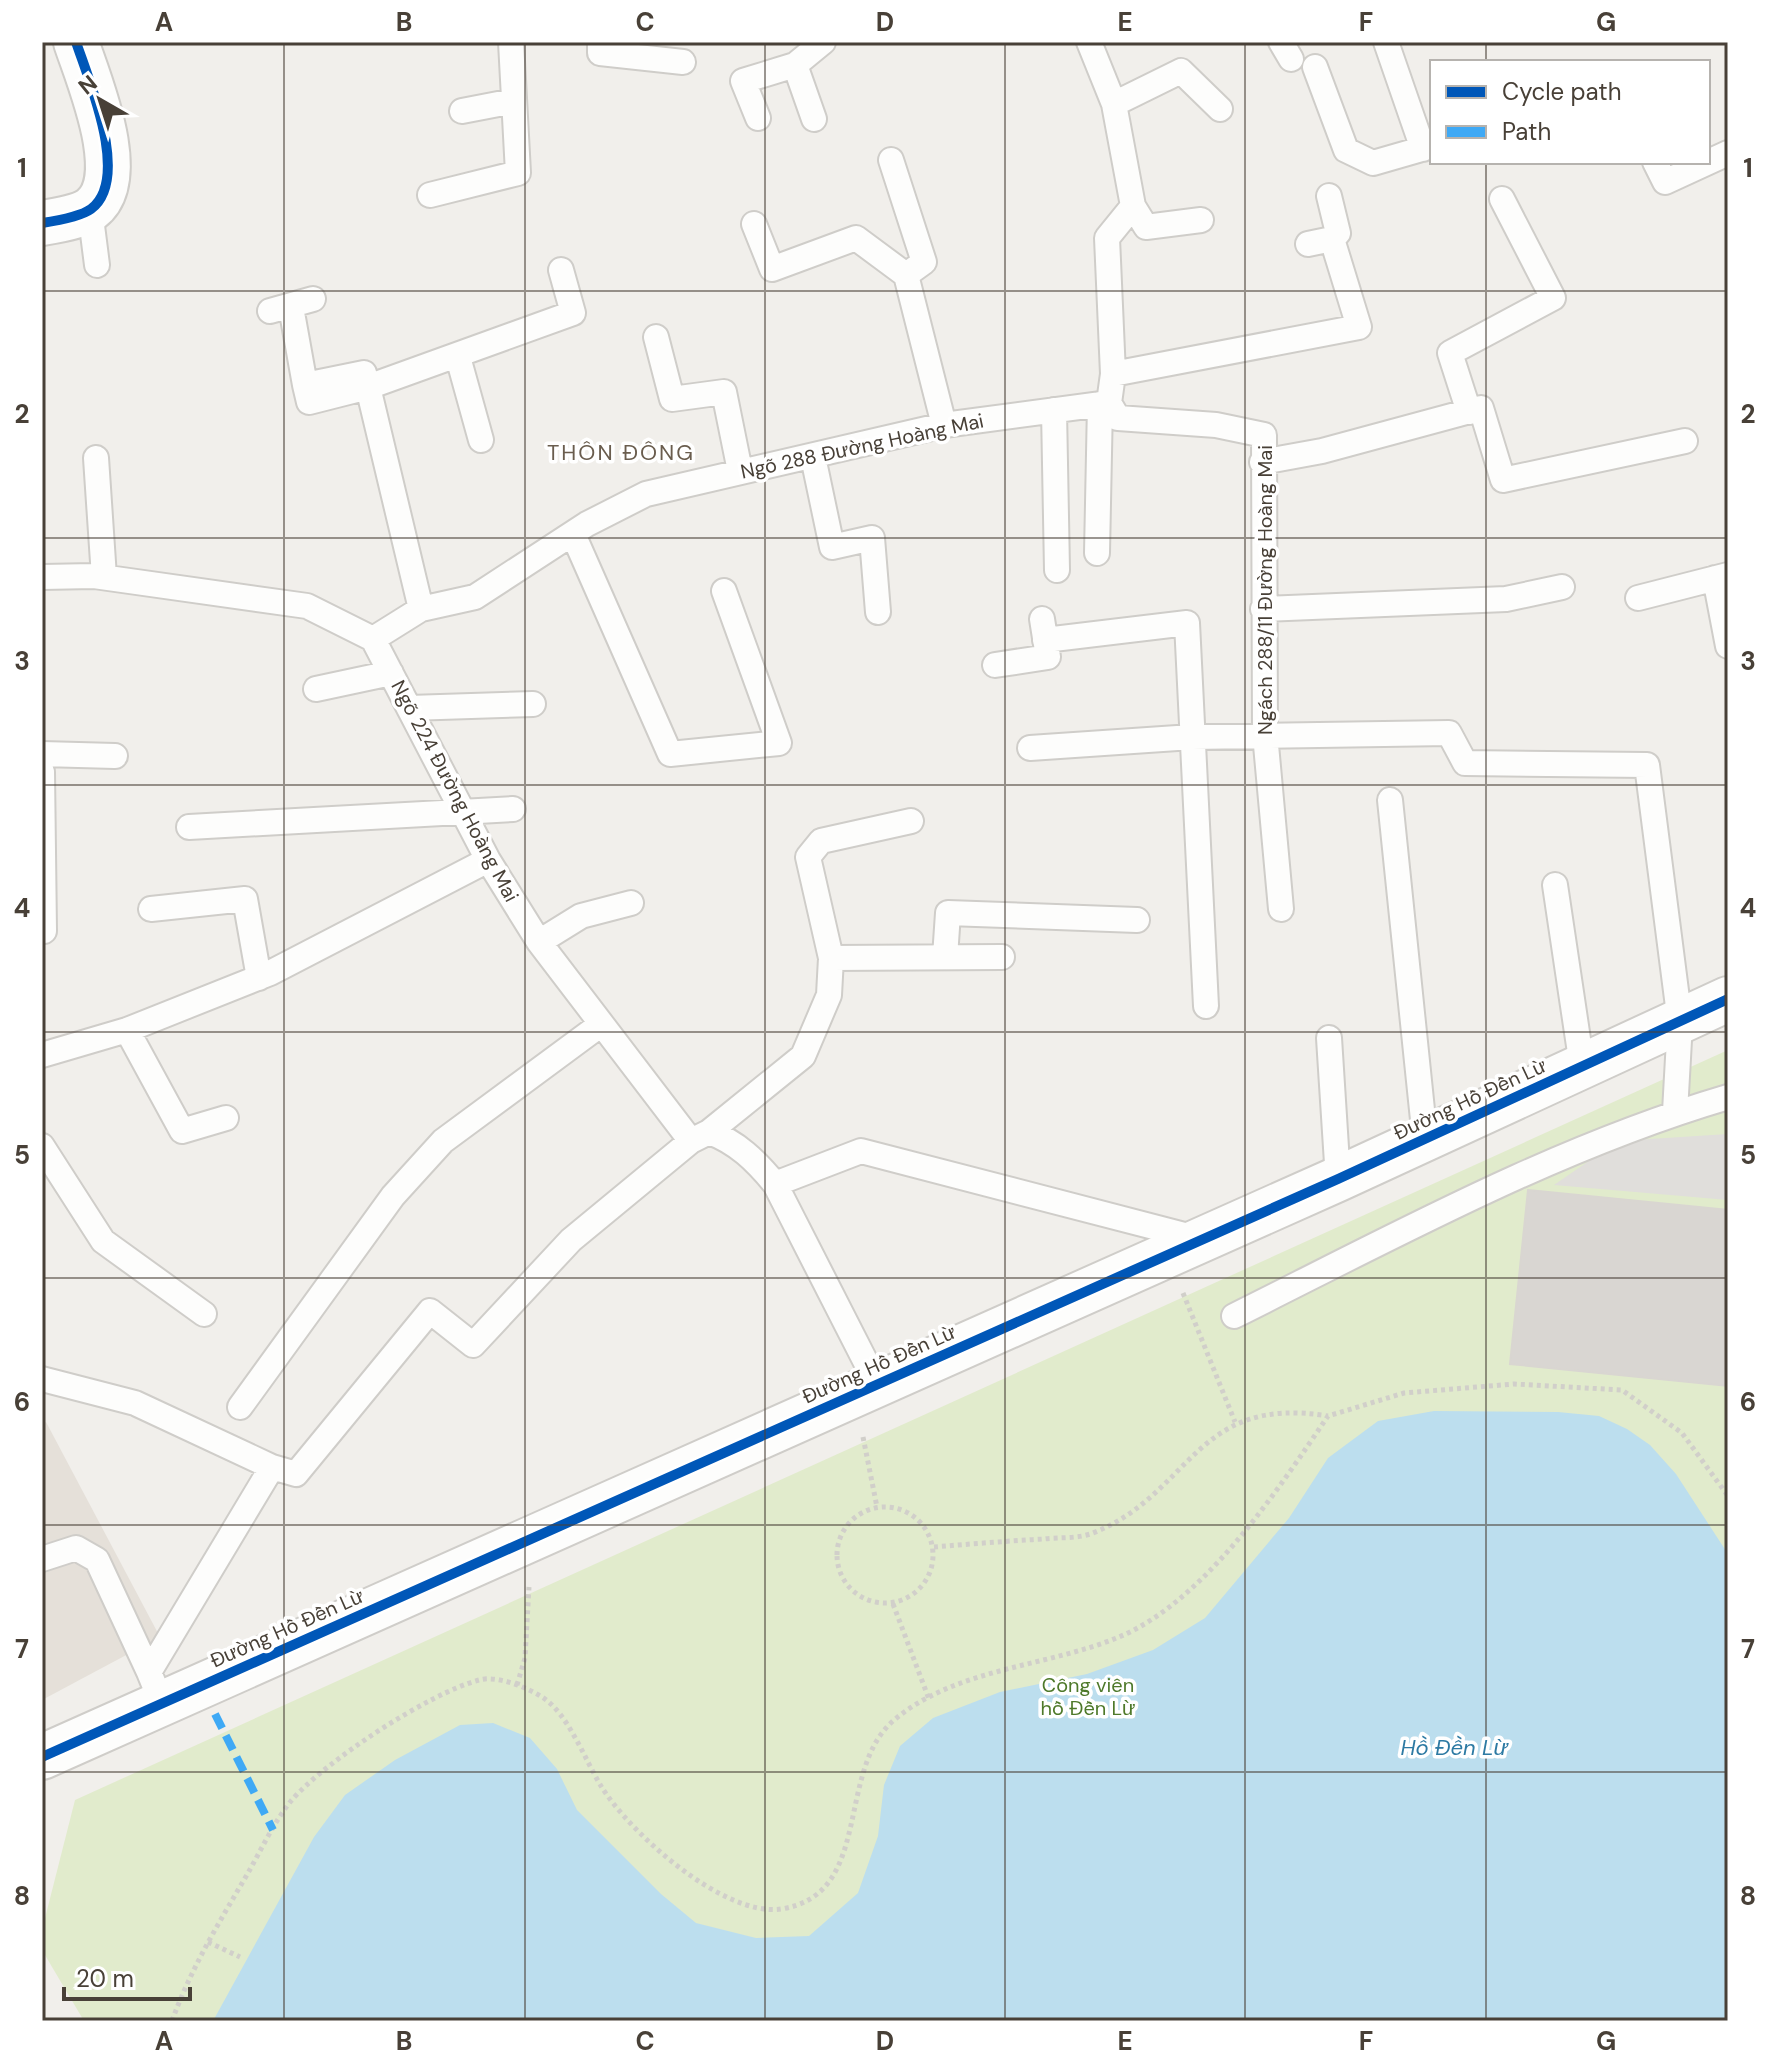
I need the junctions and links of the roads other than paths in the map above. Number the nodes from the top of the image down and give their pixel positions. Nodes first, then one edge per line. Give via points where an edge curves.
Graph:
1 (76, 42) edge
2 (511, 42) edge
3 (600, 42) edge
4 (823, 42) edge
5 (1089, 42) edge
6 (1386, 42) edge
7 (683, 62) dead end
8 (795, 65) junction
9 (1315, 67) dead end
10 (514, 101) junction
11 (1114, 104) junction
12 (1220, 109) dead end
13 (462, 111) dead end
14 (758, 118) dead end
15 (814, 119) dead end
16 (1428, 148) edge
17 (891, 160) dead end
18 (1656, 164) edge
19 (1704, 164) edge
20 (430, 195) dead end
21 (1329, 196) dead end
22 (1502, 199) dead end
23 (1133, 206) junction
24 (90, 210) junction
25 (1201, 220) dead end
26 (42, 223) edge
27 (754, 224) dead end
28 (1332, 239) junction
29 (1308, 244) dead end
30 (97, 265) dead end
31 (561, 270) dead end
32 (906, 275) junction
33 (291, 306) dead end
34 (656, 337) dead end
35 (458, 357) junction
36 (1113, 374) junction
37 (368, 387) junction
38 (1104, 404) junction
39 (1054, 410) junction
40 (1469, 412) junction
41 (944, 425) junction
42 (481, 440) dead end
43 (1685, 441) dead end
44 (813, 457) junction
45 (96, 458) dead end
46 (1262, 462) junction
47 (740, 471) junction
48 (573, 534) junction
49 (1097, 553) dead end
50 (1057, 570) dead end
51 (42, 577) edge
52 (104, 577) junction
53 (1722, 577) edge
54 (1562, 587) dead end
55 (724, 591) dead end
56 (1638, 598) dead end
57 (421, 609) junction
58 (1263, 609) junction
59 (878, 612) dead end
60 (373, 639) junction
61 (1728, 646) edge
62 (995, 665) dead end
63 (391, 673) junction
64 (316, 689) dead end
65 (533, 704) dead end
66 (409, 708) junction
67 (1265, 734) junction
68 (1192, 737) junction
69 (1030, 748) dead end
70 (42, 754) edge
71 (115, 756) dead end
72 (42, 772) edge
73 (1390, 800) dead end
74 (513, 809) dead end
75 (462, 811) junction
76 (911, 821) dead end
77 (189, 827) dead end
78 (488, 860) junction
79 (1555, 885) dead end
80 (631, 903) dead end
81 (151, 909) dead end
82 (1281, 909) dead end
83 (1137, 920) dead end
84 (44, 931) dead end
85 (539, 942) junction
86 (945, 957) junction
87 (1002, 957) dead end
88 (831, 958) junction
89 (259, 978) junction
90 (1728, 999) edge
91 (1206, 1006) dead end
92 (1680, 1022) junction
93 (600, 1025) junction
94 (127, 1030) junction
95 (1329, 1038) dead end
96 (42, 1055) edge
97 (1582, 1066) junction
98 (1728, 1097) edge
99 (1675, 1112) junction
100 (226, 1118) dead end
101 (700, 1136) junction
102 (1425, 1139) junction
103 (42, 1146) edge
104 (1338, 1179) junction
105 (775, 1184) junction
106 (1203, 1239) junction
107 (204, 1314) dead end
108 (1234, 1316) dead end
109 (42, 1379) edge
110 (877, 1384) junction
111 (240, 1407) dead end
112 (272, 1467) junction
113 (42, 1559) edge
114 (155, 1688) junction
115 (42, 1757) edge

1 - 24 street via 107,139 106,188
2 - 10 lane
3 - 7 lane via 600,53
4 - 8 lane
5 - 11 lane
6 - 16 lane
8 - 14 lane via 743,81
8 - 15 lane
9 - 16 lane via 1346,150 1373,163
10 - 13 lane
10 - 20 lane via 518,173
11 - 12 lane via 1181,71
11 - 23 lane
17 - 32 lane via 924,262
18 - 19 lane via 1665,182
21 - 28 lane via 1338,233
22 - 40 lane via 1553,298 1450,353
23 - 25 lane via 1146,227
23 - 36 lane via 1107,238
24 - 26 street
24 - 30 lane
27 - 32 lane via 772,269 856,238
28 - 29 lane
28 - 36 lane via 1359,327
31 - 35 lane via 573,313
32 - 41 lane
33 - 37 lane via 305,385 364,373
34 - 47 lane via 672,399 724,392
35 - 37 lane
35 - 42 lane
36 - 38 lane
37 - 57 lane
38 - 39 lane, Ngõ 288 Đường Hoàng Mai
38 - 46 lane, Ngách 288/11 Đường Hoàng Mai via 1118,418 1216,425 1264,435
38 - 49 lane
39 - 41 lane, Ngõ 288 Đường Hoàng Mai
39 - 50 lane
40 - 43 lane via 1481,408 1503,480
40 - 46 lane
41 - 44 lane, Ngõ 288 Đường Hoàng Mai
44 - 47 lane, Ngõ 288 Đường Hoàng Mai
44 - 59 lane via 832,547 872,538
45 - 52 lane
46 - 58 lane, Ngách 288/11 Đường Hoàng Mai
47 - 48 lane, Ngõ 288 Đường Hoàng Mai via 646,494
48 - 55 lane via 670,754 779,743
48 - 57 lane, Ngõ 288 Đường Hoàng Mai via 475,597
51 - 52 lane
52 - 60 lane via 307,606
53 - 56 lane
53 - 61 lane
54 - 58 lane via 1506,599
57 - 60 lane, Ngõ 288 Đường Hoàng Mai
58 - 67 lane, Ngách 288/11 Đường Hoàng Mai
60 - 63 lane, Ngõ 224 Đường Hoàng Mai
62 - 68 lane via 1048,657 1043,629 1187,623
63 - 64 lane
63 - 66 lane, Ngõ 224 Đường Hoàng Mai
65 - 66 lane
66 - 75 lane, Ngõ 224 Đường Hoàng Mai
67 - 68 lane
67 - 82 lane, Ngách 288/11 Đường Hoàng Mai
67 - 92 lane via 1449,733 1465,763 1647,765
68 - 69 lane
68 - 91 lane
70 - 71 lane
72 - 84 lane
73 - 102 lane
74 - 75 lane
75 - 77 lane
75 - 78 lane, Ngõ 224 Đường Hoàng Mai
76 - 88 lane via 821,841 808,857
78 - 85 lane, Ngõ 224 Đường Hoàng Mai
78 - 89 lane
79 - 97 lane
80 - 85 lane via 581,916
81 - 89 lane via 245,899
83 - 86 lane via 948,913
85 - 93 lane, Ngõ 224 Đường Hoàng Mai
86 - 87 lane
86 - 88 lane
88 - 101 lane via 829,995 803,1056
89 - 94 lane
90 - 92 street, Đường Hồ Đền Lừ
92 - 97 street, Đường Hồ Đền Lừ
92 - 99 lane
93 - 101 lane, Ngõ 224 Đường Hoàng Mai
93 - 111 lane via 443,1141 393,1196
94 - 96 lane
94 - 100 lane via 182,1131
95 - 104 lane
97 - 102 street, Đường Hồ Đền Lừ
98 - 99 lane
99 - 108 lane via 1502,1182
101 - 105 lane, Ngõ 224 Đường Hoàng Mai via 724,1137 754,1159
101 - 112 lane via 571,1240 473,1345 430,1311 296,1474
102 - 104 street, Đường Hồ Đền Lừ
103 - 107 lane via 103,1241
104 - 106 street, Đường Hồ Đền Lừ
105 - 106 lane via 861,1151
105 - 110 lane, Ngõ 224 Đường Hoàng Mai
106 - 110 street, Đường Hồ Đền Lừ
109 - 112 lane via 135,1403
110 - 114 street, Đường Hồ Đền Lừ
112 - 114 lane
113 - 114 lane via 76,1548 97,1560
114 - 115 street, Đường Hồ Đền Lừ

